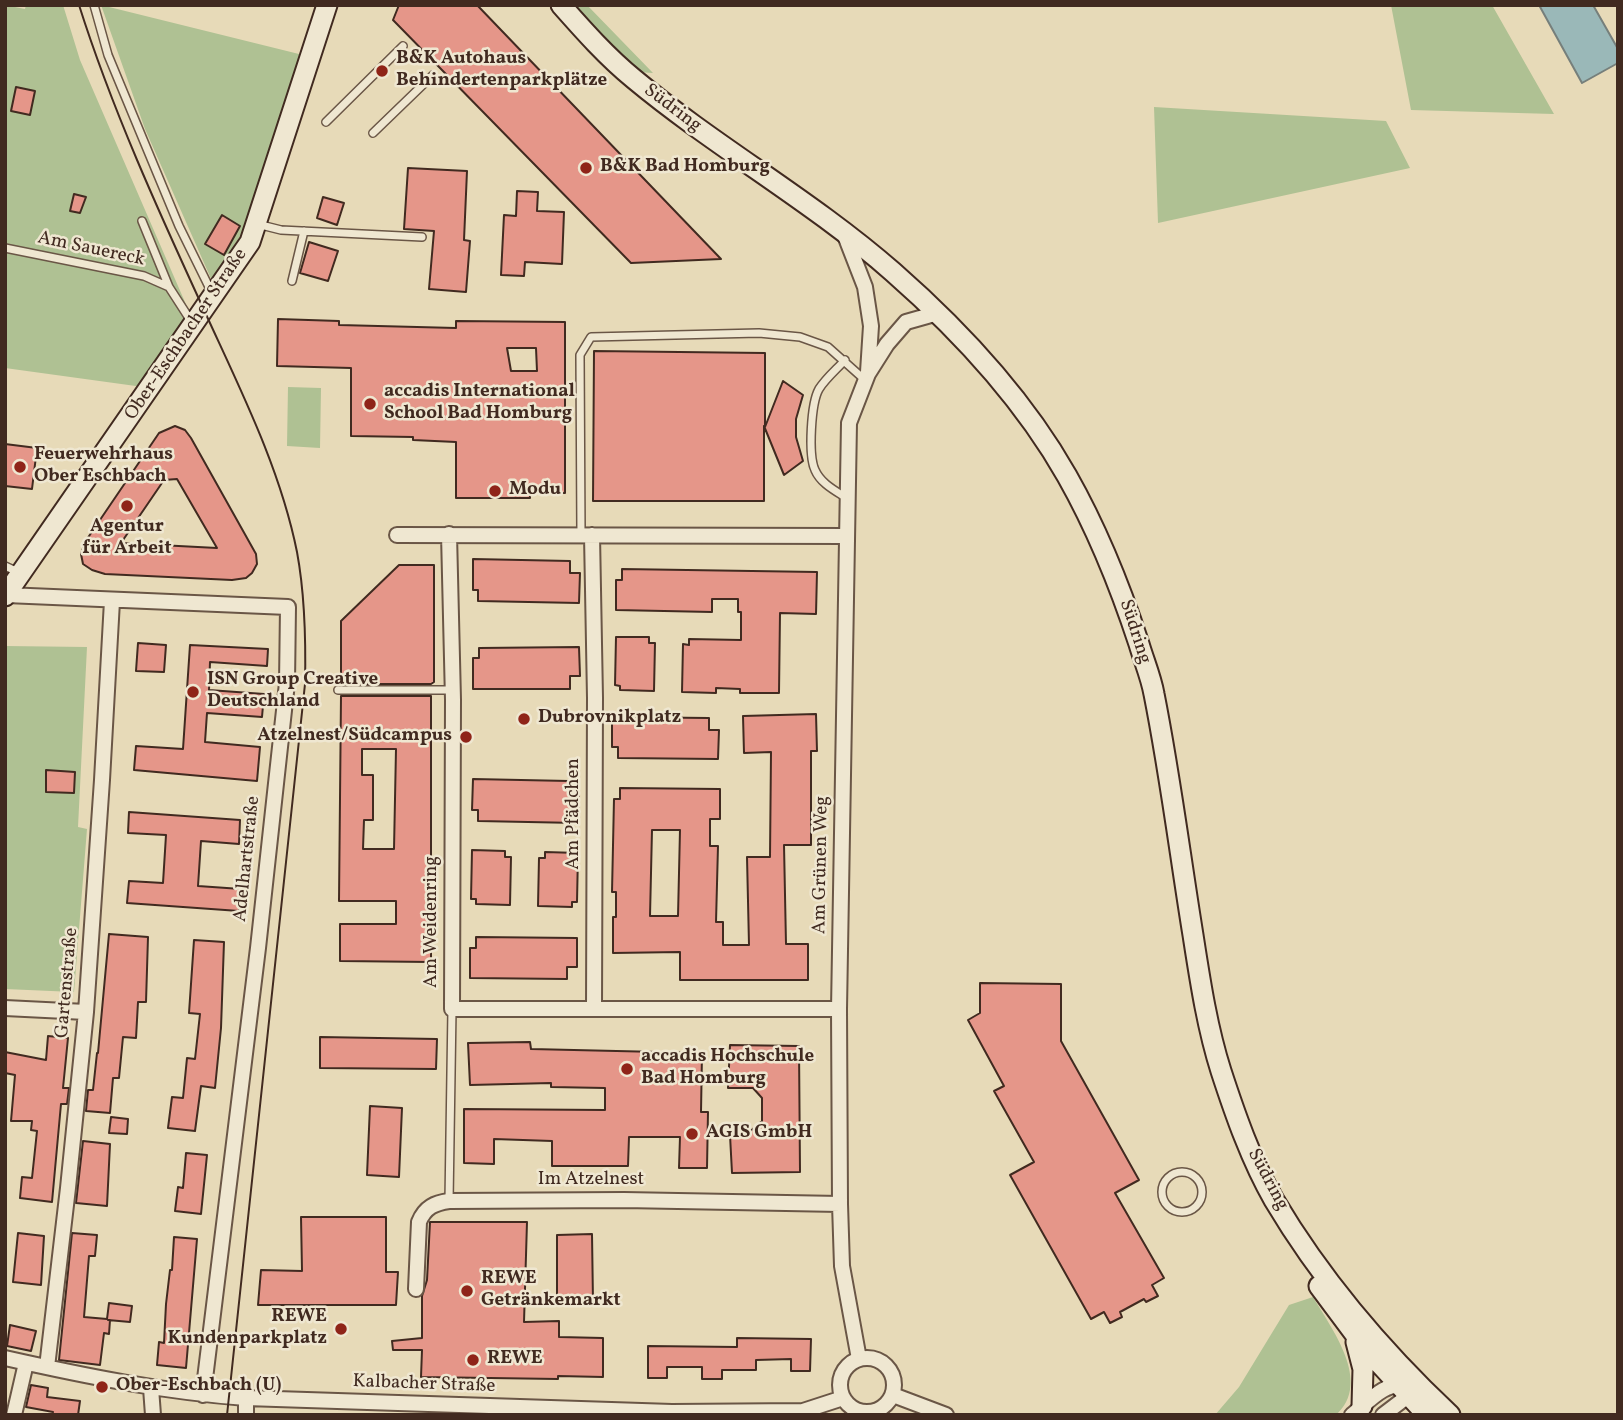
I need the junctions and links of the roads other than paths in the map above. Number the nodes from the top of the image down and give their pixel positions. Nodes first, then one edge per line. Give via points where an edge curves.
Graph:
1 (94, 5) edge
2 (327, 5) edge
3 (561, 5) edge
4 (403, 46) dead end
5 (433, 75) dead end
6 (326, 122) dead end
7 (373, 133) dead end
8 (142, 221) dead end
9 (257, 224) junction
10 (304, 231) junction
11 (844, 233) junction
12 (422, 237) dead end
13 (5, 248) edge
14 (292, 281) dead end
15 (169, 287) junction
16 (214, 297) junction
17 (938, 313) junction
18 (190, 331) junction
19 (845, 360) junction
20 (866, 377) junction
21 (848, 499) junction
22 (449, 534) junction
23 (397, 535) dead end
24 (587, 535) junction
25 (847, 536) junction
26 (14, 570) edge
27 (6, 596) edge
28 (112, 601) junction
29 (338, 690) dead end
30 (452, 690) junction
31 (5, 1008) edge
32 (452, 1009) junction
33 (594, 1009) junction
34 (839, 1009) junction
35 (86, 1012) junction
36 (1273, 1198) junction
37 (1163, 1199) joint
38 (449, 1201) junction
39 (840, 1203) junction
40 (416, 1289) dead end
41 (1354, 1334) junction
42 (5, 1358) edge
43 (859, 1359) junction
44 (26, 1363) junction
45 (47, 1367) junction
46 (1406, 1386) junction
47 (151, 1388) junction
48 (203, 1395) junction
49 (893, 1395) junction
50 (246, 1398) junction
51 (843, 1398) junction
52 (1357, 1410) edge
53 (502, 1411) edge
54 (1448, 1413) edge
55 (672, 1414) edge
56 (13, 1415) edge
57 (153, 1415) edge
58 (246, 1415) edge
59 (946, 1415) edge
60 (1383, 1415) edge
61 (1427, 1415) edge

1 - 16 lane via 108,55 179,226
2 - 9 main road, Ober-Eschbacher Straße
3 - 11 main road, Südring via 633,78
4 - 6 lane
5 - 7 lane
8 - 15 lane, Am Sauereck
9 - 10 lane
9 - 16 main road, Ober-Eschbacher Straße
10 - 12 lane
10 - 14 lane
11 - 17 main road, Südring
11 - 20 street, Am Grünen Weg via 865,287 871,326
13 - 15 lane, Am Sauereck via 110,267
15 - 18 lane, Am Sauereck via 189,318
16 - 18 main road, Ober-Eschbacher Straße
17 - 20 street, Am Grünen Weg via 906,322
17 - 36 main road, Südring via 1005,388 1066,474 1123,598 1153,689 1209,1024 1248,1146
18 - 26 main road, Ober-Eschbacher Straße
19 - 20 lane
19 - 21 lane via 820,388 813,404 812,446 814,469 824,483
19 - 24 lane via 828,346 800,337 759,333 591,337 580,355
20 - 21 street, Am Grünen Weg via 849,423
21 - 25 street, Am Grünen Weg
22 - 23 street
22 - 24 street
22 - 30 street, Am Weidenring
24 - 25 street
24 - 33 street, Am Pfädchen via 595,698
25 - 34 street, Am Grünen Weg
26 - 27 main road, Ober-Eschbacher Straße
27 - 28 street, Adelhartstraße
28 - 35 street, Gartenstraße
28 - 48 street, Adelhartstraße via 288,607 287,683
29 - 30 lane
30 - 32 street, Am Weidenring
31 - 35 street
32 - 33 street, Am Weidenring
32 - 38 lane
33 - 34 street, Am Weidenring
34 - 39 street, Am Grünen Weg
35 - 45 street, Gartenstraße
36 - 41 main road via 1305,1264
36 - 46 main road, Südring
37 - 37 lane via 1173,1210 1189,1211 1202,1197 1200,1182 1186,1172 1172,1175 1163,1186
38 - 39 street, Im Atzelnest
38 - 40 street via 434,1204 419,1222
39 - 43 street, Am Grünen Weg via 842,1266
41 - 46 main road
41 - 52 main road via 1363,1368
42 - 44 street, Kalbacher Straße
43 - 49 street via 876,1360 890,1370
43 - 51 street via 841,1380
44 - 45 street, Kalbacher Straße
44 - 56 street
45 - 47 street, Kalbacher Straße
46 - 52 street via 1387,1388
46 - 54 main road, Südring
46 - 60 street
46 - 61 main road
47 - 48 street, Kalbacher Straße
47 - 57 street
48 - 50 street, Kalbacher Straße
49 - 51 street via 883,1408 867,1413
49 - 59 street
50 - 53 street, Kalbacher Straße
50 - 58 street
51 - 55 street, Kalbacher Straße via 803,1411
53 - 55 street, Kalbacher Straße

